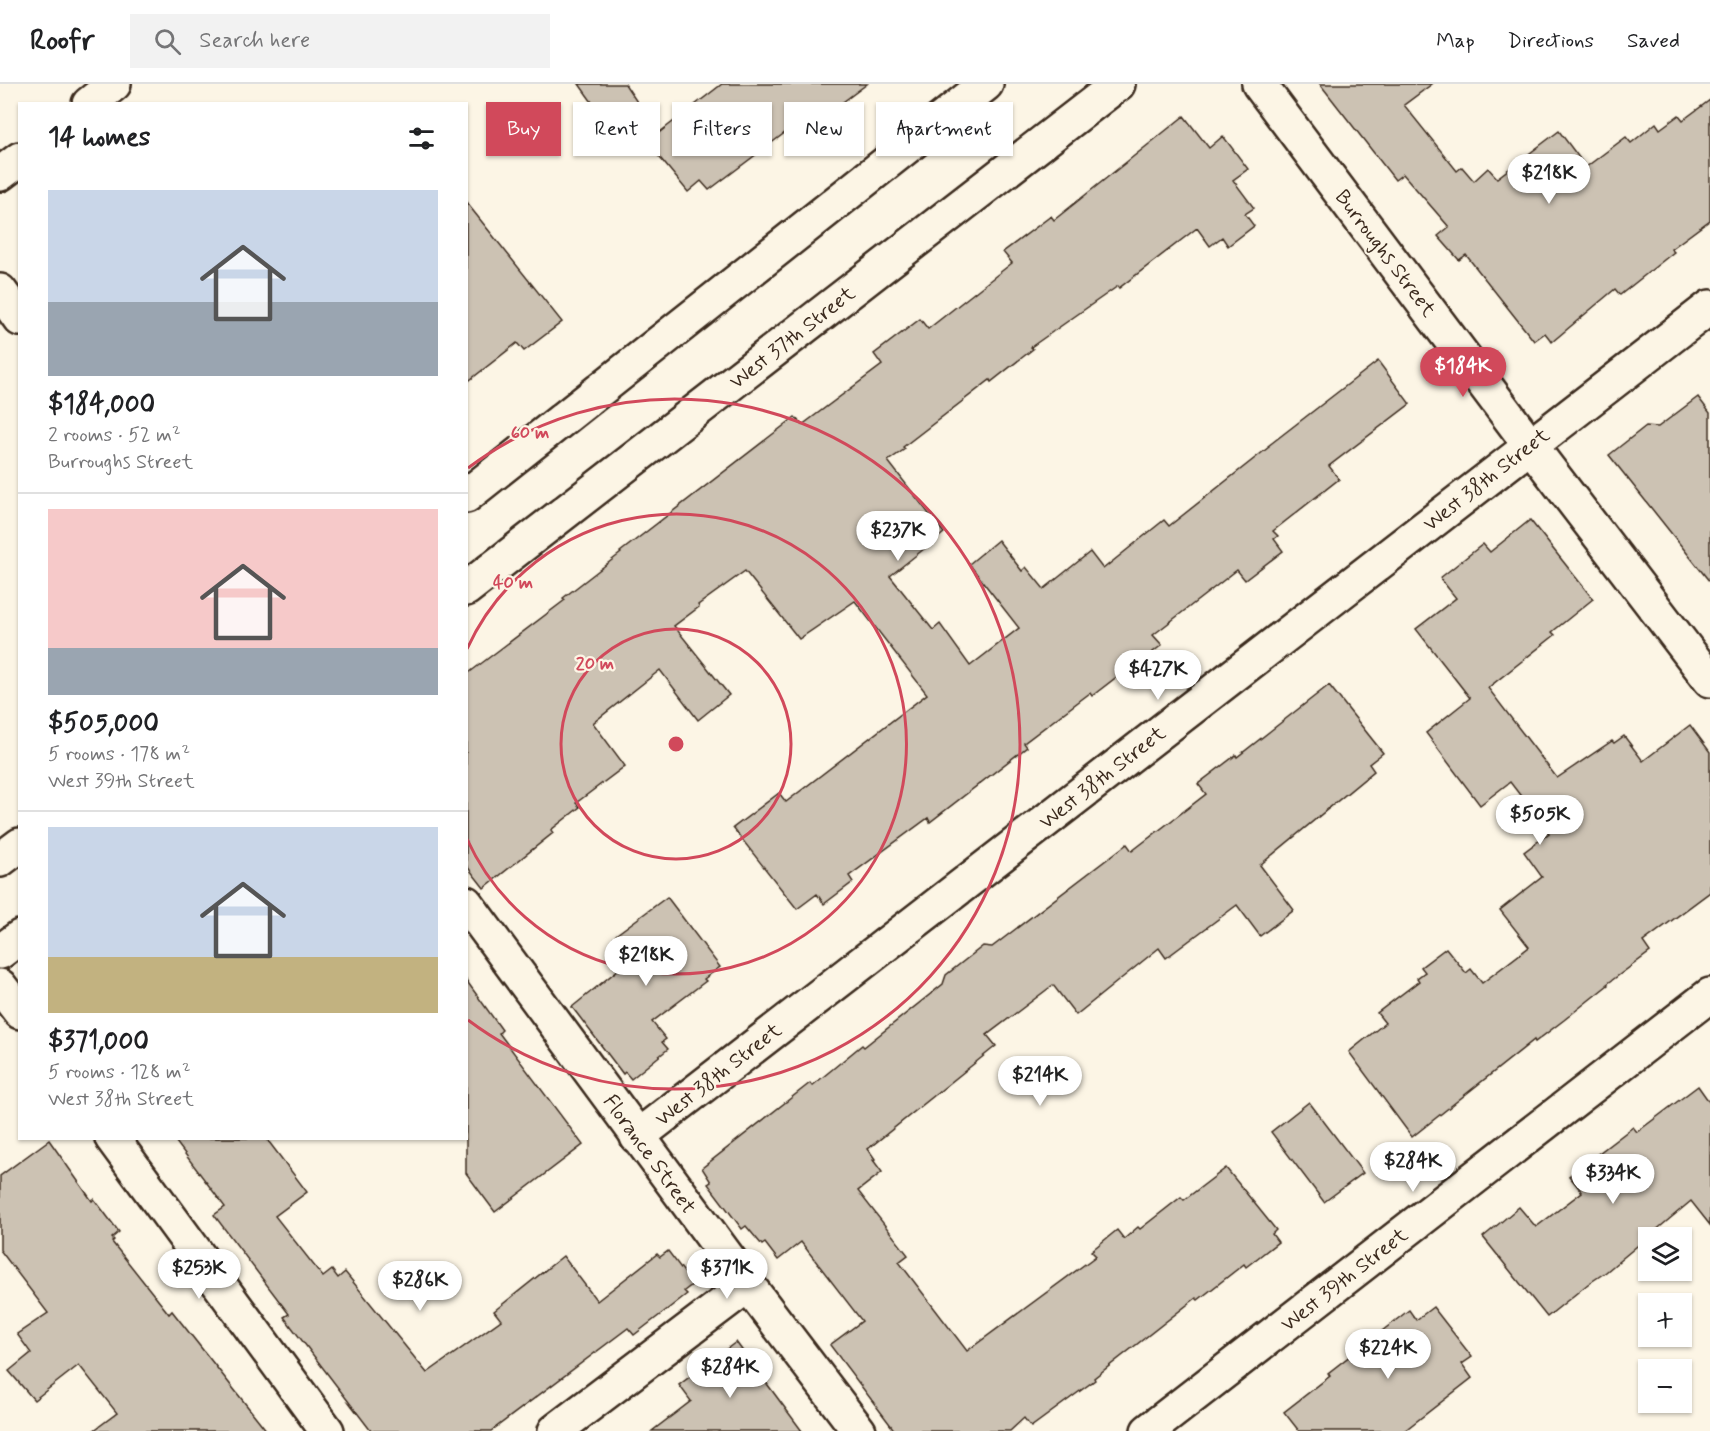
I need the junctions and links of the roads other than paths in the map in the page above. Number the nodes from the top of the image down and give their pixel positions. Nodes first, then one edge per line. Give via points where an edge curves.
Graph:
1 (114, 84) edge
2 (986, 84) edge
3 (1118, 84) edge
4 (1258, 84) edge
5 (92, 102) edge
6 (18, 160) edge
7 (0, 174) edge
8 (0, 291) edge
9 (1710, 307) edge
10 (18, 316) edge
11 (1530, 445) junction
12 (468, 494) edge
13 (468, 587) edge
14 (1710, 680) edge
15 (18, 846) edge
16 (0, 860) edge
17 (468, 906) edge
18 (18, 938) edge
19 (0, 952) edge
20 (0, 986) edge
21 (1710, 995) edge
22 (18, 1009) edge
23 (637, 1137) junction
24 (113, 1140) edge
25 (748, 1285) junction
26 (327, 1431) edge
27 (555, 1431) edge
28 (860, 1431) edge
29 (1148, 1431) edge

1 - 5 street
2 - 12 street
3 - 13 street, West 37th Street
4 - 11 street, Burroughs Street
6 - 7 street
8 - 10 street
9 - 11 street, West 38th Street
11 - 14 street, Burroughs Street
11 - 23 street, West 38th Street
15 - 16 street
17 - 23 street, Florance Street
18 - 19 street
20 - 22 street
21 - 29 street, West 39th Street
23 - 25 street, Florance Street
24 - 26 street
25 - 27 street
25 - 28 street, Florance Street

